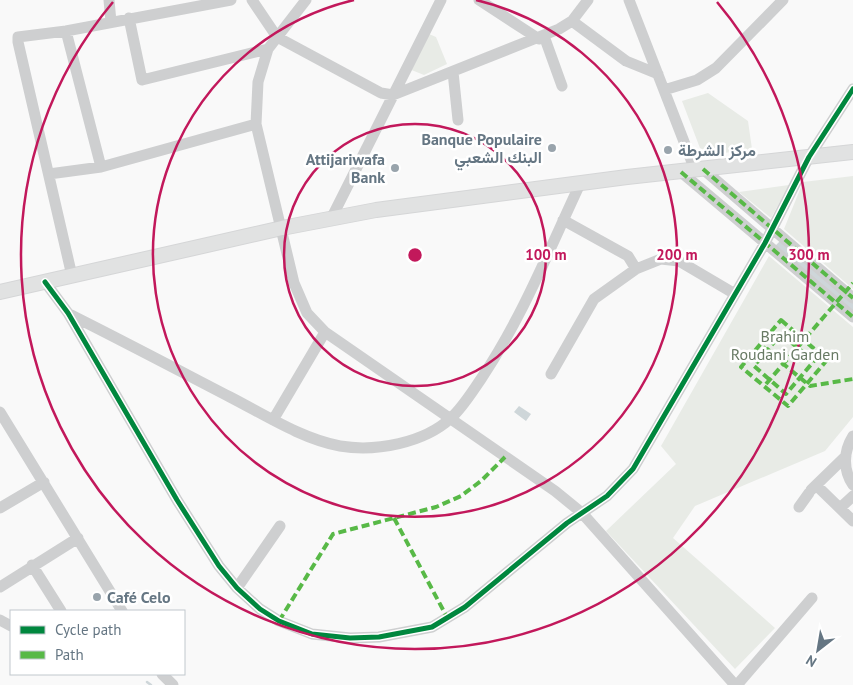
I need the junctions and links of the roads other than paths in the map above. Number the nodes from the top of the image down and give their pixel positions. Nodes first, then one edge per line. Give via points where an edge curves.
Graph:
1 (109, 0) edge
2 (231, 0) edge
3 (252, 0) edge
4 (306, 0) edge
5 (441, 0) edge
6 (479, 0) edge
7 (588, 0) edge
8 (629, 0) edge
9 (782, 0) edge
10 (129, 18) junction
11 (572, 21) junction
12 (111, 22) junction
13 (66, 31) junction
14 (278, 37) junction
15 (541, 37) junction
16 (268, 49) junction
17 (452, 72) junction
18 (658, 74) junction
19 (562, 86) dead end
20 (853, 89) edge
21 (664, 90) junction
22 (393, 95) junction
23 (458, 120) dead end
24 (256, 124) junction
25 (853, 152) edge
26 (809, 157) junction
27 (101, 166) junction
28 (699, 170) junction
29 (681, 172) junction
30 (49, 174) junction
31 (580, 184) junction
32 (331, 219) junction
33 (563, 220) junction
34 (282, 228) junction
35 (772, 229) junction
36 (764, 243) junction
37 (636, 269) junction
38 (72, 276) junction
39 (44, 282) junction
40 (0, 292) edge
41 (734, 294) junction
42 (849, 295) edge
43 (836, 303) junction
44 (68, 313) junction
45 (853, 318) edge
46 (325, 332) junction
47 (551, 374) dead end
48 (0, 412) edge
49 (450, 419) junction
50 (274, 420) junction
51 (853, 436) edge
52 (846, 456) junction
53 (44, 482) junction
54 (853, 485) edge
55 (812, 490) junction
56 (853, 496) edge
57 (799, 507) dead end
58 (0, 508) edge
59 (840, 508) junction
60 (582, 513) junction
61 (853, 521) edge
62 (280, 526) dead end
63 (78, 538) junction
64 (32, 565) junction
65 (0, 587) edge
66 (237, 588) junction
67 (812, 598) dead end
68 (60, 610) edge
69 (121, 610) edge
70 (163, 675) edge
71 (174, 685) edge
72 (736, 685) edge

1 - 12 street
2 - 10 street
3 - 14 street
4 - 14 street
5 - 22 street
6 - 15 street
7 - 11 street
8 - 18 street
9 - 21 street via 716,68 697,80
10 - 12 street
10 - 16 street via 142,80
11 - 15 street
11 - 18 street via 626,60
12 - 13 street
13 - 27 street
13 - 30 street via 18,37
14 - 16 street
14 - 22 street via 381,93
15 - 17 street
15 - 19 street
16 - 24 street via 258,82
17 - 22 street
17 - 23 street
18 - 21 street
20 - 26 street
21 - 28 street
22 - 32 street
24 - 27 street
24 - 34 street
25 - 26 main road
26 - 28 main road
26 - 35 street
27 - 30 street
28 - 29 main road
28 - 35 street
29 - 31 main road
29 - 36 street
30 - 38 street
31 - 32 main road via 376,210
31 - 33 street
32 - 34 main road
33 - 37 street via 628,256
33 - 49 street via 513,328 479,382
34 - 38 main road
34 - 46 street via 299,298 306,313
35 - 36 street
35 - 42 street
36 - 41 street
36 - 43 street
37 - 41 street via 661,260 679,261
37 - 47 street via 594,298
38 - 39 main road
39 - 40 main road
39 - 44 street
41 - 60 street via 633,469 607,496
42 - 43 street
43 - 45 street
44 - 50 street
44 - 66 street via 177,500
46 - 49 street
46 - 50 street
48 - 53 street
49 - 50 street via 414,439 364,448 319,440
49 - 60 street
51 - 52 street
52 - 54 street via 846,469
52 - 55 street
53 - 58 street
53 - 63 street
55 - 57 street
55 - 59 street
56 - 59 street
59 - 61 street
60 - 66 street via 460,611 432,627 406,634 350,638 312,634 279,621
60 - 72 street
62 - 66 street
63 - 64 street
63 - 69 street
64 - 65 street
64 - 68 street
67 - 72 street
70 - 71 street

